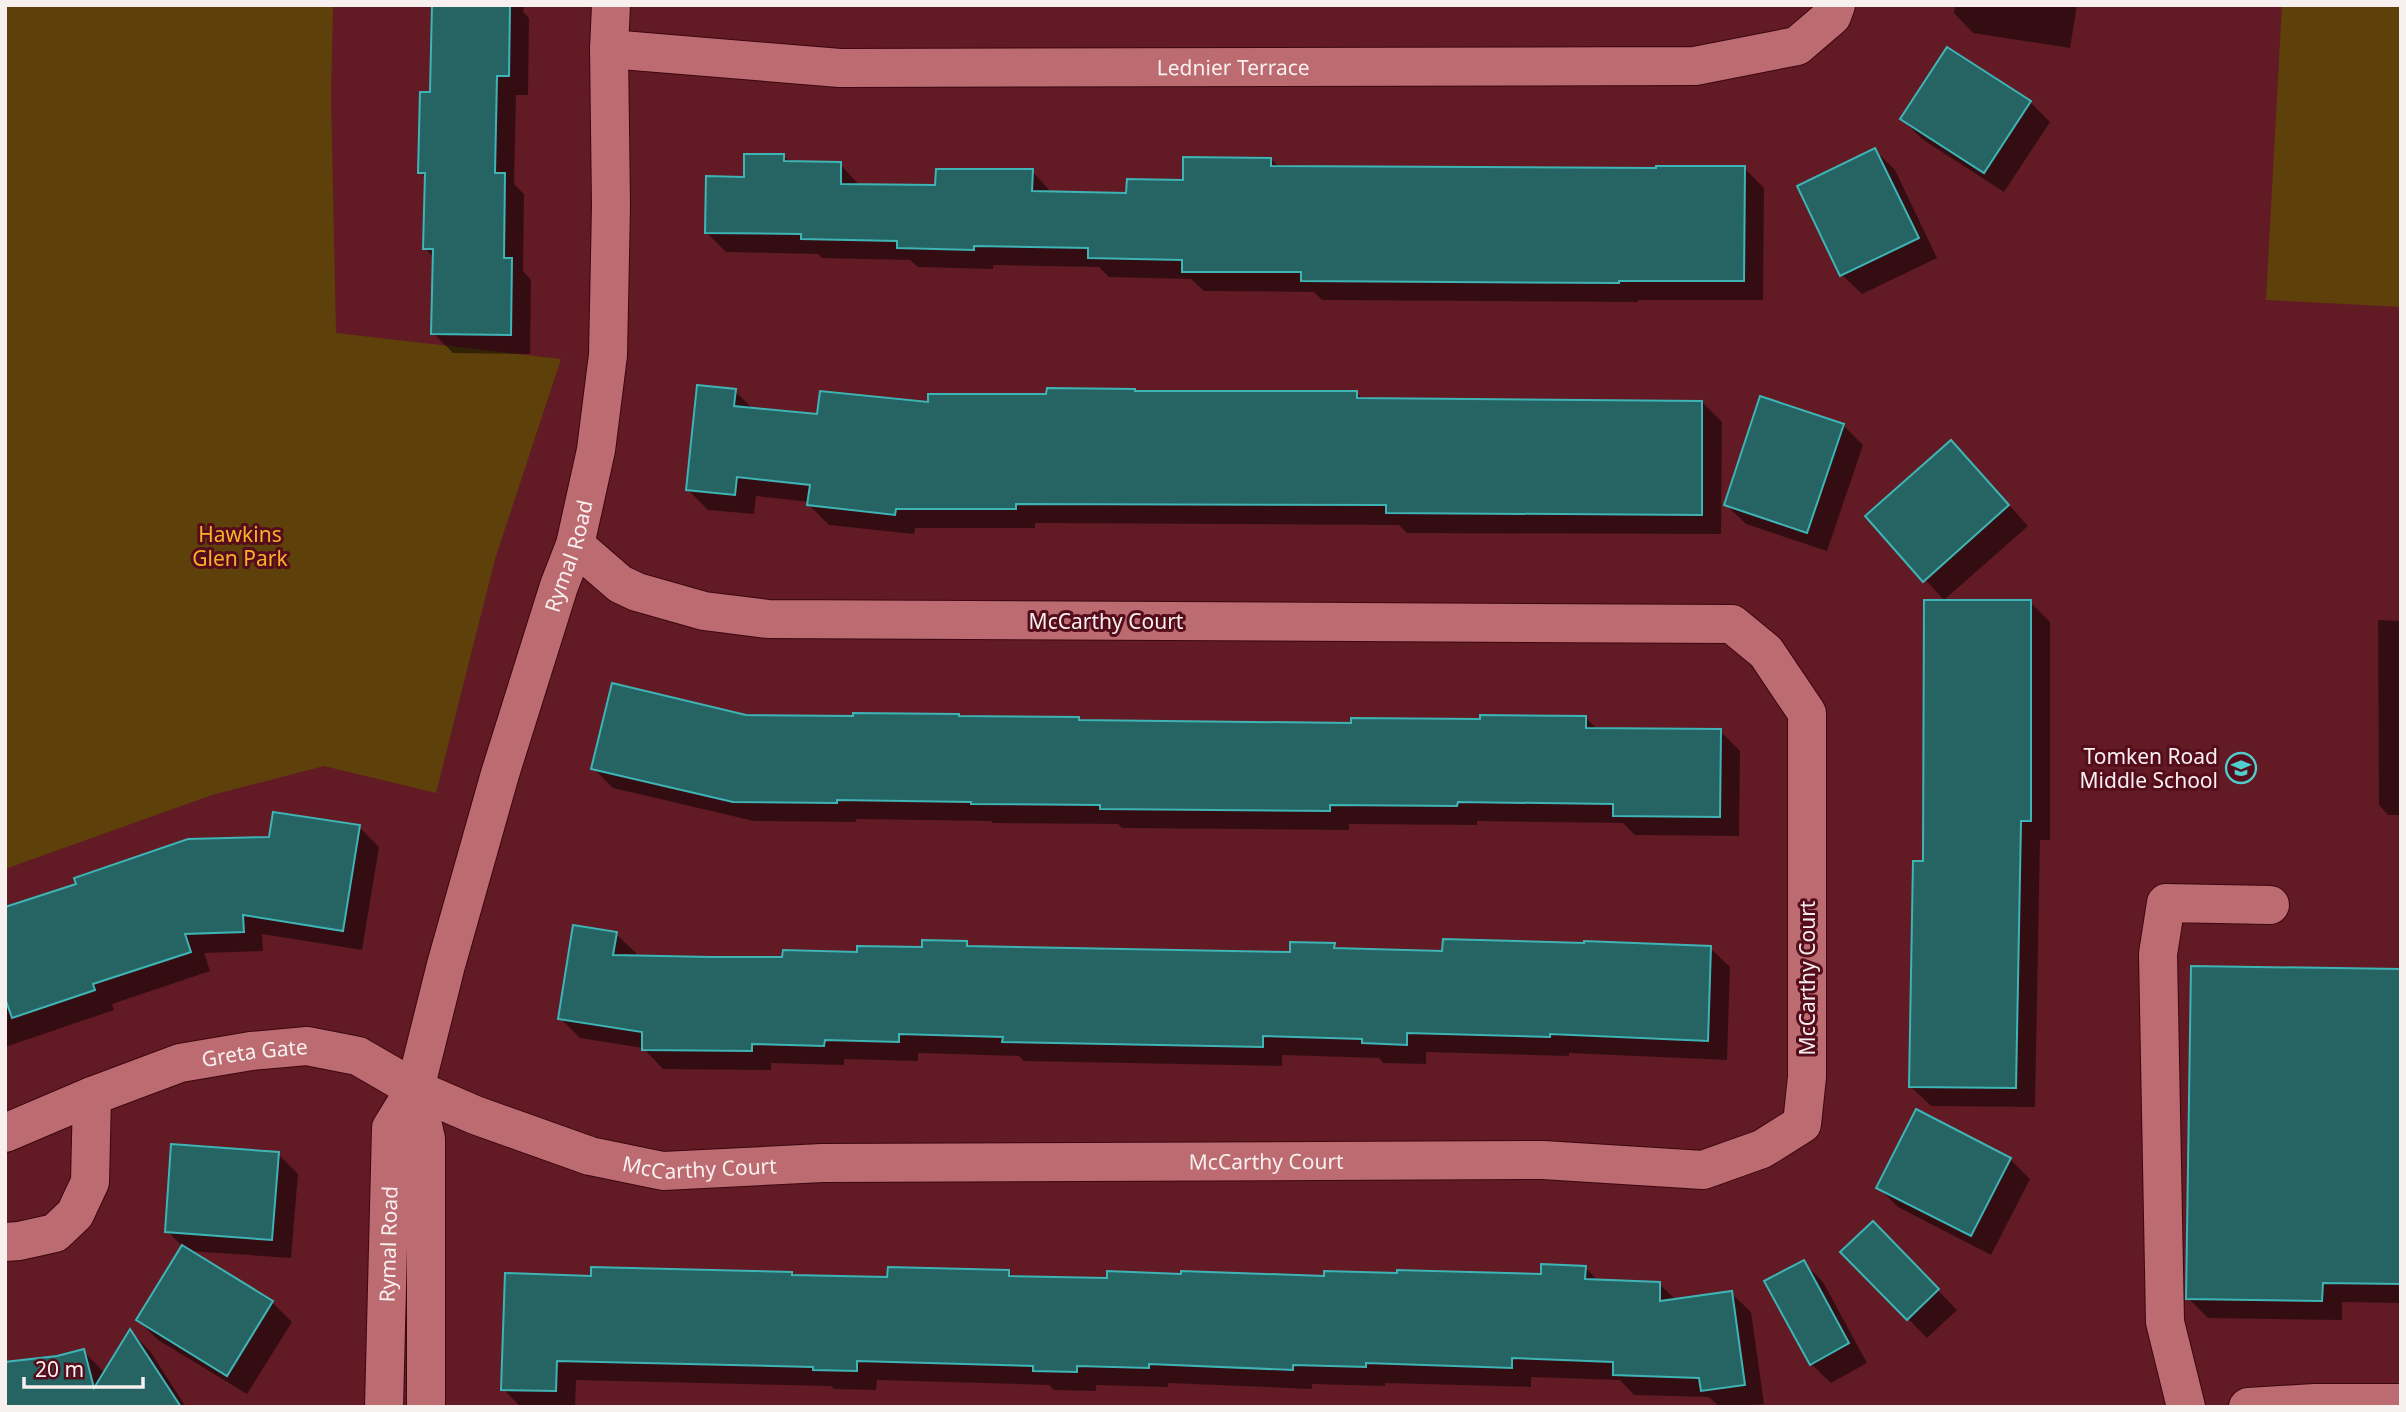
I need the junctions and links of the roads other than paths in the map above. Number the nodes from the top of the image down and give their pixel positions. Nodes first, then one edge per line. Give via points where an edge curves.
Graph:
1 (611, 5) edge
2 (1836, 5) edge
3 (609, 49) junction
4 (575, 545) junction
5 (2270, 905) dead end
6 (415, 1089) junction
7 (92, 1096) junction
8 (5, 1133) edge
9 (5, 1242) edge
10 (2401, 1403) edge
11 (384, 1407) edge
12 (426, 1407) edge
13 (2186, 1407) edge
14 (2248, 1407) edge

1 - 3 street, Rymal Road
2 - 3 street, Lednier Terrace via 1832,16 1797,46 1695,66 840,68
3 - 4 street, Rymal Road via 608,355 596,450
4 - 6 street, Rymal Road via 500,774
4 - 6 street, McCarthy Court via 620,584 637,592 704,611 768,619 1732,624 1766,652 1807,713 1807,1077 1802,1124 1762,1149 1703,1170 1543,1160 836,1163 663,1171 590,1156
5 - 13 street via 2166,903 2158,954 2165,1322
6 - 7 street, Greta Gate via 358,1056 307,1046 180,1063
6 - 11 street, Rymal Road via 391,1128
6 - 12 street, Rymal Road via 426,1139
7 - 8 street, Greta Gate
7 - 9 street via 90,1182 75,1213 55,1233
10 - 14 street

